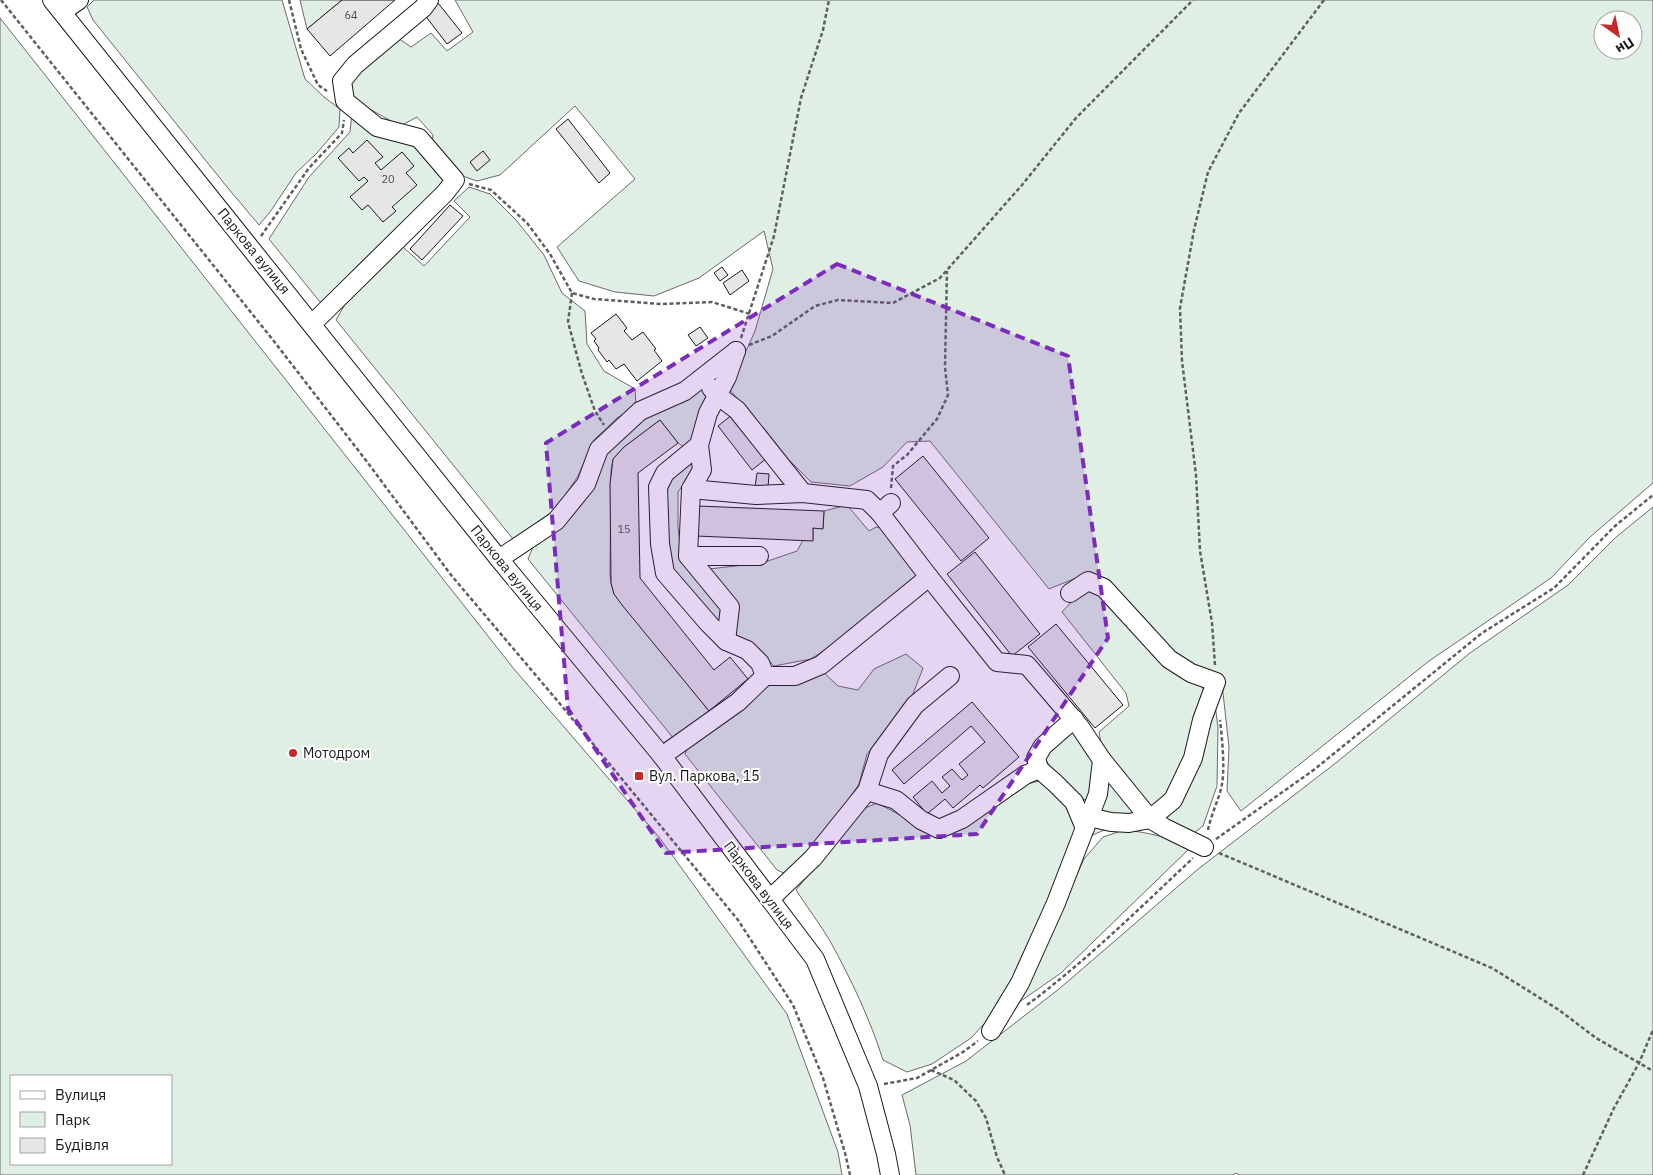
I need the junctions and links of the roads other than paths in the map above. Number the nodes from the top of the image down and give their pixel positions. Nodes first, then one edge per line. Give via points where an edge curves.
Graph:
1 (79, 0) edge
2 (429, 0) edge
3 (57, 6) edge
4 (312, 324) junction
5 (697, 382) junction
6 (717, 395) junction
7 (699, 445) junction
8 (691, 490) junction
9 (804, 494) junction
10 (688, 556) junction
11 (759, 556) dead end
12 (499, 559) junction
13 (929, 577) junction
14 (1070, 593) dead end
15 (726, 641) junction
16 (765, 676) junction
17 (950, 676) dead end
18 (1074, 719) junction
19 (662, 756) junction
20 (1102, 760) junction
21 (1039, 769) junction
22 (867, 791) junction
23 (1150, 819) junction
24 (1087, 823) junction
25 (1204, 846) road end
26 (770, 899) junction
27 (991, 1031) road end
28 (890, 1175) edge

1 - 3 street
2 - 4 street via 355,65 342,81 345,101 377,127 419,138 455,180
3 - 4 street, Паркова вулиця
4 - 12 street, Паркова вулиця
5 - 6 street via 710,386
5 - 6 street via 736,351
5 - 12 street via 685,392 640,412 612,437 599,449 586,484 556,522
6 - 7 street
6 - 9 street via 737,410
7 - 8 street via 702,470
7 - 15 street via 665,473 658,487 660,544 665,573
8 - 9 street via 756,495
8 - 10 street
9 - 13 street via 867,500 885,508
10 - 11 street
10 - 15 street via 730,607
12 - 19 street, Паркова вулиця
13 - 16 street via 821,665 794,676
13 - 18 street via 997,662 1027,665
14 - 23 street via 1088,581 1104,588 1169,658 1191,673 1216,682 1193,758 1173,800
15 - 16 street via 747,650 760,662
16 - 19 street via 738,702
17 - 22 street via 915,705 879,754
18 - 20 street
18 - 21 street via 1043,746 1036,758
19 - 26 street, Паркова вулиця
20 - 23 street
20 - 24 street via 1098,794
21 - 22 street via 1025,775 962,819 939,829 921,820 896,800
21 - 24 street via 1074,802
22 - 26 street via 813,858
23 - 24 street via 1130,823
23 - 25 street
24 - 27 street via 1020,983
26 - 28 street, Паркова вулиця via 815,959 868,1086

